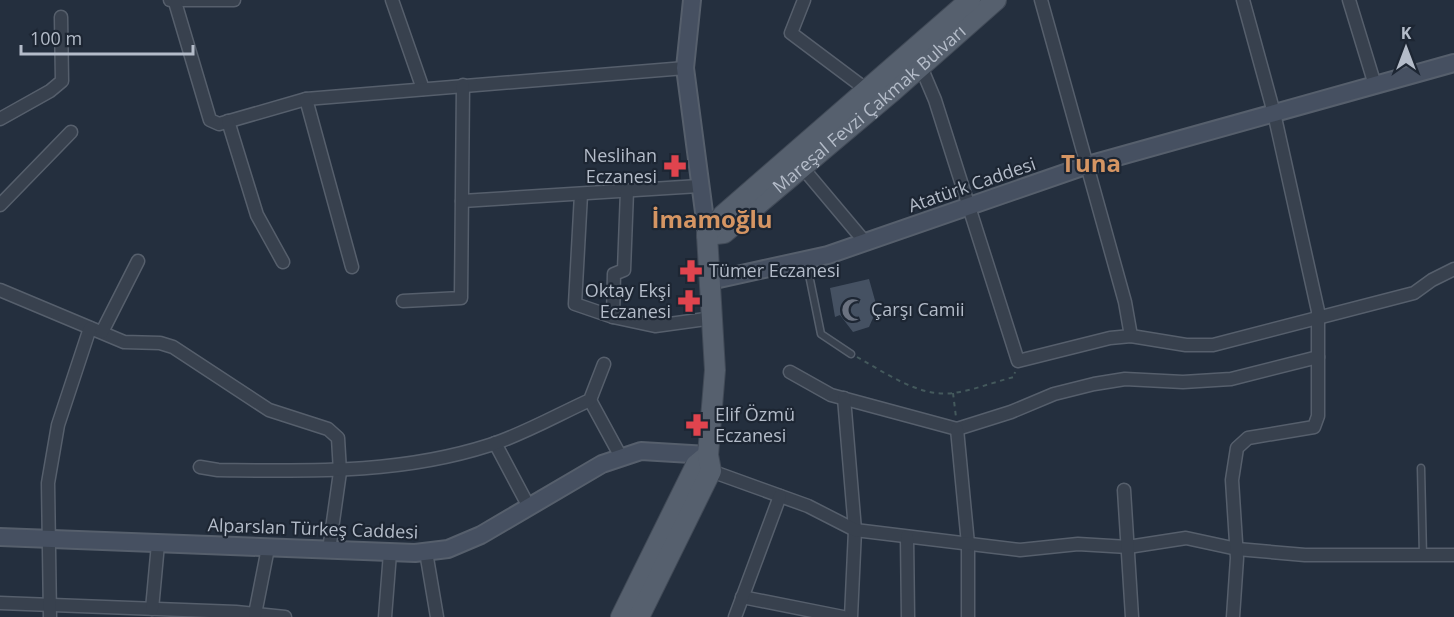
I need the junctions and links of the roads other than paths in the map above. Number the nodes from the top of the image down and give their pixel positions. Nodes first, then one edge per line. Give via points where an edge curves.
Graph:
1 (234, 0) edge
2 (392, 0) edge
3 (692, 0) edge
4 (804, 0) edge
5 (970, 0) edge
6 (996, 0) edge
7 (1041, 0) edge
8 (1243, 0) edge
9 (1349, 0) edge
10 (172, 1) edge
11 (61, 17) dead end
12 (1454, 63) edge
13 (921, 67) junction
14 (685, 68) junction
15 (1375, 85) junction
16 (463, 86) junction
17 (423, 89) junction
18 (867, 90) junction
19 (306, 99) junction
20 (1274, 113) junction
21 (0, 119) edge
22 (228, 121) junction
23 (71, 132) dead end
24 (1088, 165) junction
25 (802, 167) junction
26 (699, 186) junction
27 (627, 191) junction
28 (581, 194) junction
29 (462, 201) junction
30 (0, 205) edge
31 (967, 207) junction
32 (707, 235) junction
33 (865, 242) junction
34 (806, 260) junction
35 (138, 261) dead end
36 (283, 262) dead end
37 (352, 267) dead end
38 (1454, 269) edge
39 (710, 281) junction
40 (1, 294) edge
41 (403, 301) dead end
42 (614, 317) junction
43 (1318, 318) junction
44 (713, 324) junction
45 (96, 330) junction
46 (1131, 336) junction
47 (851, 354) road end
48 (1318, 357) junction
49 (604, 364) dead end
50 (790, 372) dead end
51 (844, 398) junction
52 (590, 400) junction
53 (957, 429) junction
54 (495, 443) junction
55 (621, 458) junction
56 (709, 463) junction
57 (200, 467) dead end
58 (1421, 468) dead end
59 (340, 472) junction
60 (1124, 490) dead end
61 (780, 496) junction
62 (529, 507) junction
63 (855, 530) junction
64 (0, 537) edge
65 (907, 537) junction
66 (49, 540) junction
67 (158, 544) junction
68 (968, 544) junction
69 (1128, 547) junction
70 (268, 548) junction
71 (1237, 549) junction
72 (329, 550) junction
73 (426, 552) junction
74 (390, 553) junction
75 (1454, 555) edge
76 (1423, 557) junction
77 (742, 597) junction
78 (0, 603) edge
79 (152, 609) junction
80 (50, 611) edge
81 (116, 612) edge
82 (170, 613) edge
83 (255, 614) junction
84 (285, 617) edge
85 (385, 617) edge
86 (437, 617) edge
87 (621, 617) edge
88 (639, 617) edge
89 (735, 617) edge
90 (843, 617) edge
91 (851, 617) edge
92 (908, 617) edge
93 (968, 617) edge
94 (1132, 617) edge
95 (1233, 617) edge

1 - 10 street
2 - 17 street
3 - 14 street
4 - 18 street via 791,33
5 - 18 main road, Mareşal Fevzi Çakmak Bulvarı
6 - 13 main road, Mareşal Fevzi Çakmak Bulvarı
7 - 24 street
8 - 20 street
9 - 15 street
10 - 22 street via 210,120 219,124
11 - 21 street via 62,81
12 - 15 street, Atatürk Caddesi
13 - 25 main road, Mareşal Fevzi Çakmak Bulvarı
13 - 31 street
14 - 16 street
14 - 26 street
15 - 20 street, Atatürk Caddesi
16 - 17 street
16 - 29 street
17 - 19 street
18 - 32 main road, Mareşal Fevzi Çakmak Bulvarı via 723,214
19 - 22 street
19 - 37 street
20 - 24 street, Atatürk Caddesi
20 - 43 street
22 - 36 street via 257,215
23 - 30 street
24 - 31 street, Atatürk Caddesi
24 - 46 street
25 - 32 main road, Mareşal Fevzi Çakmak Bulvarı via 724,233
25 - 33 street
26 - 27 street
26 - 32 street
27 - 28 street
27 - 42 street via 624,270 614,274
28 - 29 street
28 - 42 street via 574,304
29 - 41 street via 461,298
31 - 33 street, Atatürk Caddesi
31 - 46 street via 1018,361
32 - 39 main road
33 - 34 street, Atatürk Caddesi
34 - 39 street, Atatürk Caddesi
34 - 47 lane via 821,334
35 - 45 street
38 - 43 street via 1414,293
39 - 44 main road
40 - 45 street
42 - 44 street via 655,326
43 - 46 street via 1213,345
43 - 48 street
44 - 56 main road via 716,370
45 - 59 street via 124,342 173,347 269,410 328,429 338,438
45 - 66 street via 58,425 48,483
48 - 53 street via 1231,379 1125,379 1094,384
48 - 71 street via 1318,416 1314,427 1248,438 1237,448 1232,480
49 - 52 street
50 - 51 street
51 - 53 street
51 - 63 street
52 - 54 street
52 - 55 street
53 - 68 street
54 - 59 street via 403,466
54 - 62 street
55 - 56 street, Alparslan Türkeş Caddesi via 641,451
55 - 62 street, Alparslan Türkeş Caddesi via 602,464
56 - 61 street
56 - 87 main road via 696,465
56 - 88 main road
57 - 59 street
58 - 76 lane
59 - 72 street
60 - 69 street
61 - 63 street
61 - 77 street
62 - 73 street, Alparslan Türkeş Caddesi via 481,535 448,549
63 - 65 street
63 - 91 street
64 - 66 street, Alparslan Türkeş Caddesi
65 - 68 street
65 - 92 street
66 - 67 street, Alparslan Türkeş Caddesi
66 - 80 street
67 - 70 street, Alparslan Türkeş Caddesi
67 - 79 street
68 - 69 street via 1020,550 1078,544
68 - 93 street
69 - 71 street via 1185,538
69 - 94 street
70 - 72 street, Alparslan Türkeş Caddesi
70 - 83 street
71 - 76 street via 1305,555
71 - 95 street
72 - 74 street, Alparslan Türkeş Caddesi
73 - 74 street, Alparslan Türkeş Caddesi
73 - 86 street
74 - 85 street
75 - 76 street
77 - 89 street
77 - 90 street
78 - 80 street
79 - 81 street
79 - 82 street
80 - 81 street
82 - 83 street
83 - 84 street

